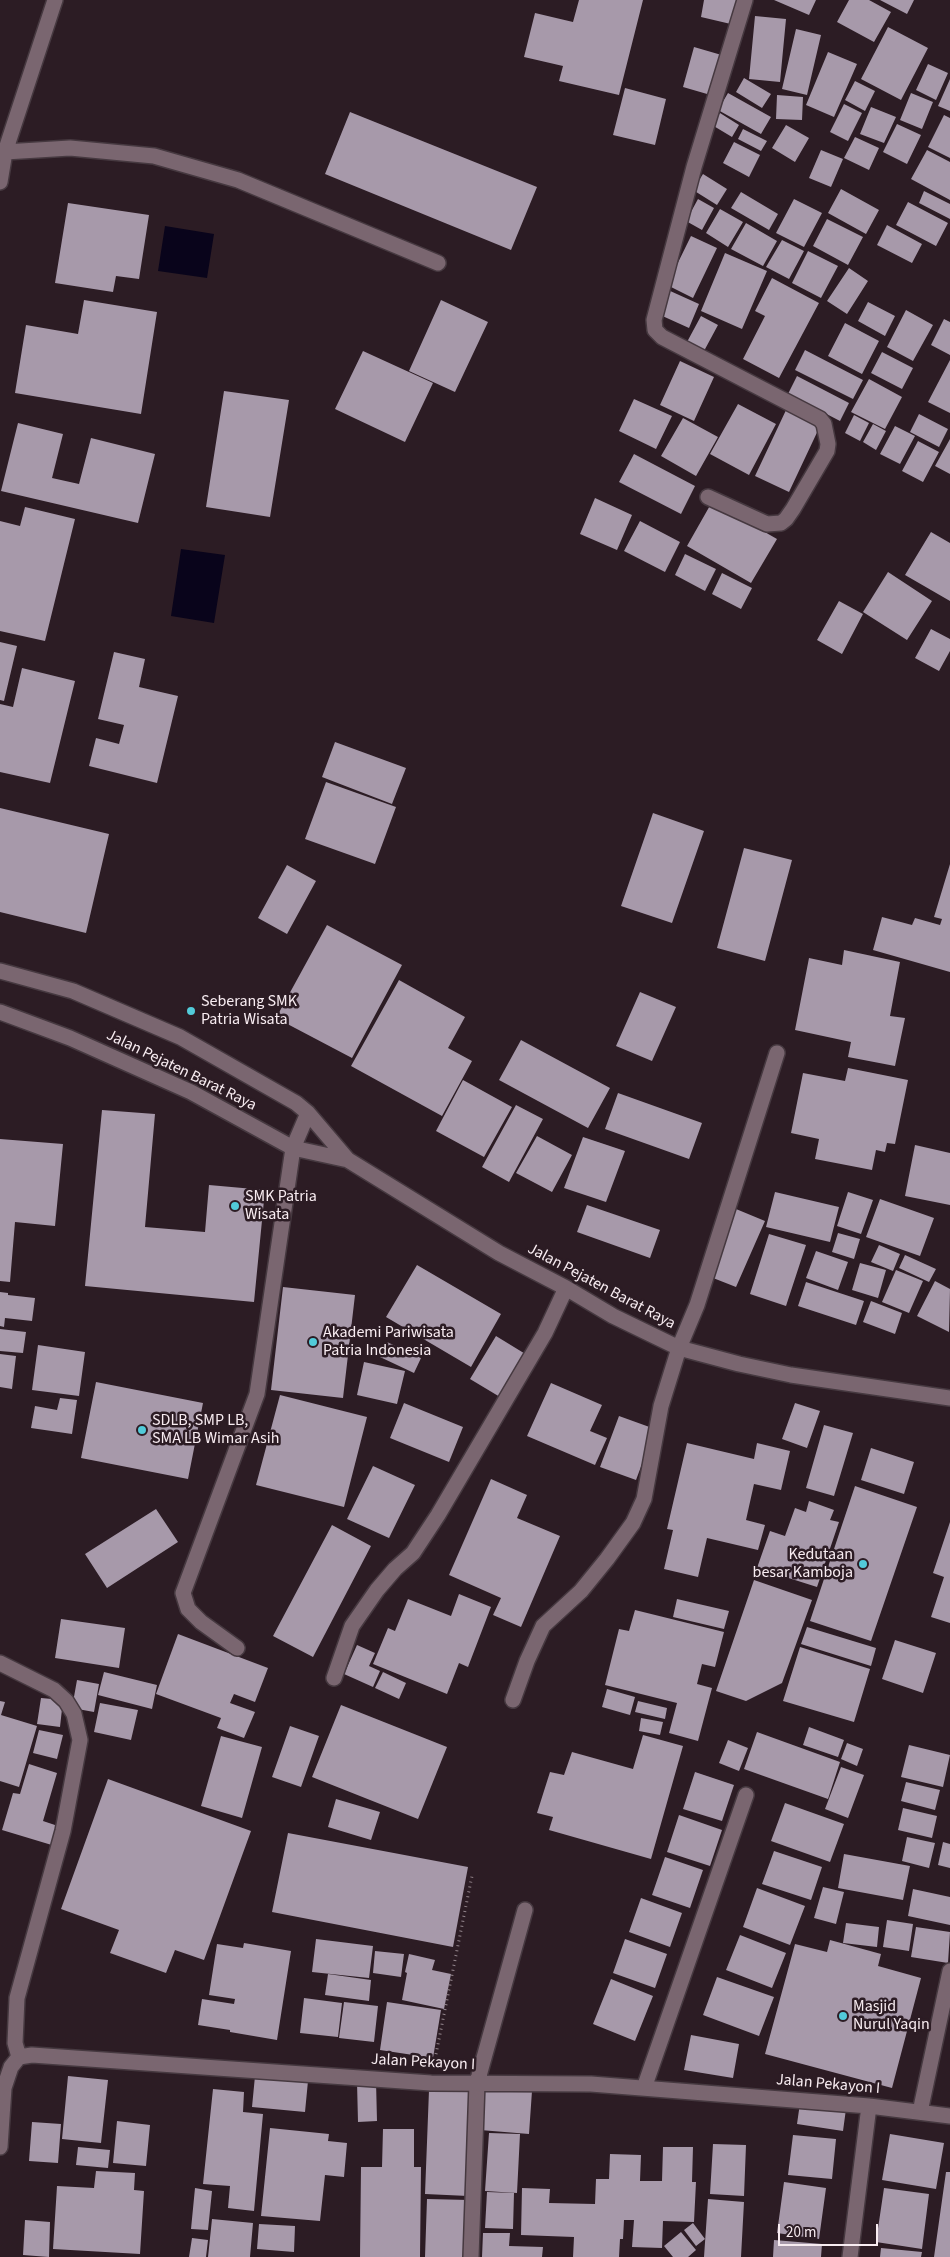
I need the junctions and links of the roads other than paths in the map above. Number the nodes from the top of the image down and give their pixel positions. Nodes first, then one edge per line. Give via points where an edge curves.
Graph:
1 (55, 0) edge
2 (745, 0) edge
3 (5, 152) junction
4 (0, 182) edge
5 (438, 263) dead end
6 (708, 497) dead end
7 (0, 971) edge
8 (0, 1012) edge
9 (777, 1053) dead end
10 (308, 1113) junction
11 (293, 1148) junction
12 (348, 1160) junction
13 (566, 1288) junction
14 (679, 1348) junction
15 (950, 1398) edge
16 (237, 1648) dead end
17 (0, 1663) edge
18 (334, 1678) dead end
19 (513, 1700) dead end
20 (746, 1795) dead end
21 (525, 1910) dead end
22 (950, 1971) edge
23 (19, 2057) junction
24 (476, 2083) junction
25 (644, 2088) junction
26 (869, 2106) junction
27 (920, 2112) junction
28 (950, 2116) edge
29 (0, 2147) edge
30 (472, 2257) edge
31 (850, 2257) edge

1 - 3 street
2 - 6 street via 694,167 654,320 655,330 662,337 820,419 828,444 793,509 781,523 767,524
3 - 4 street
3 - 5 street via 70,148 154,156 238,180
7 - 10 street, Jalan Pejaten Barat Raya via 73,991 180,1037
8 - 11 street, Jalan Pejaten Barat Raya via 70,1038 206,1100
9 - 14 street via 697,1305
10 - 11 street
10 - 12 street, Jalan Pejaten Barat Raya
11 - 12 street, Jalan Pejaten Barat Raya
11 - 16 street via 257,1394 184,1593 188,1609
12 - 13 street, Jalan Pejaten Barat Raya via 499,1253
13 - 14 street, Jalan Pejaten Barat Raya via 613,1316
13 - 18 street via 545,1333 438,1515 413,1553 389,1576 352,1626
14 - 15 street, Jalan Pejaten Barat Raya via 791,1375
14 - 19 street via 661,1406 644,1499 637,1515 607,1559 544,1626 527,1660
17 - 23 street via 54,1690 66,1701 74,1714 80,1740 64,1831 17,1998 15,2043
20 - 25 street
21 - 24 street
22 - 27 street
23 - 24 street, Jalan Pekayon I via 32,2055 431,2083
23 - 29 street via 11,2067 4,2088
24 - 25 street, Jalan Pekayon I
24 - 30 street
25 - 26 street, Jalan Pekayon I
26 - 27 street, Jalan Pekayon I
26 - 31 street
27 - 28 street, Jalan Pekayon I

